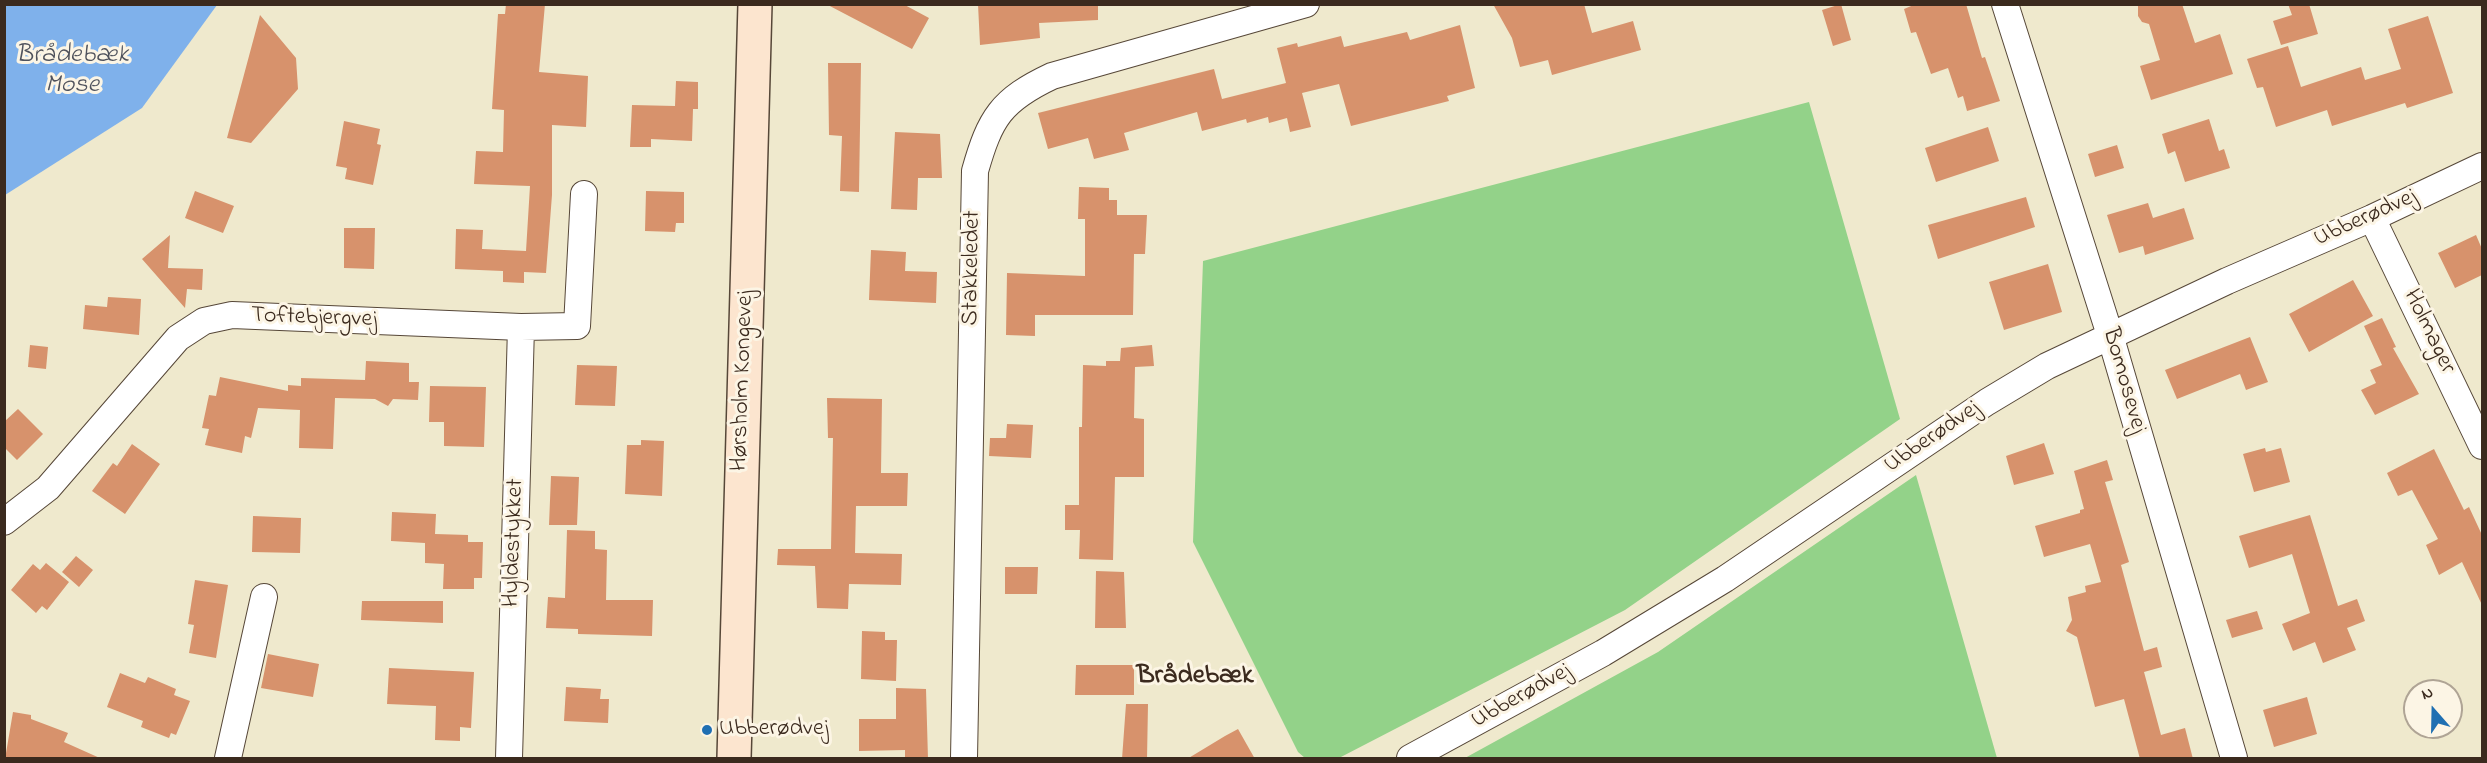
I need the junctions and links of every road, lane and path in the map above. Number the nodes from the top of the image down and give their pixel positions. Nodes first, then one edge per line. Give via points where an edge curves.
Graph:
1 (755, 4) edge
2 (1306, 4) edge
3 (2005, 4) edge
4 (2482, 166) edge
5 (584, 194) dead end
6 (2372, 218) junction
7 (521, 327) junction
8 (2110, 335) junction
9 (2482, 446) edge
10 (4, 522) edge
11 (264, 597) dead end
12 (228, 759) edge
13 (509, 759) edge
14 (734, 759) edge
15 (964, 759) edge
16 (1410, 759) edge
17 (2234, 759) edge

1 - 14 main road, Hørsholm Kongevej
2 - 15 street, Stakkeledet via 1052,76 1006,103 985,135 975,171
3 - 8 street, Bomosevej
4 - 6 street, Ubberødvej
5 - 7 street, Toftebjergvej via 577,326
6 - 8 street, Ubberødvej
6 - 9 street, Holmager
7 - 10 street, Toftebjergvej via 232,315 204,321 178,338 48,488
7 - 13 street, Hyldestykket
8 - 16 street, Ubberødvej via 1987,402 1725,579 1603,653
8 - 17 street, Bomosevej
11 - 12 street

